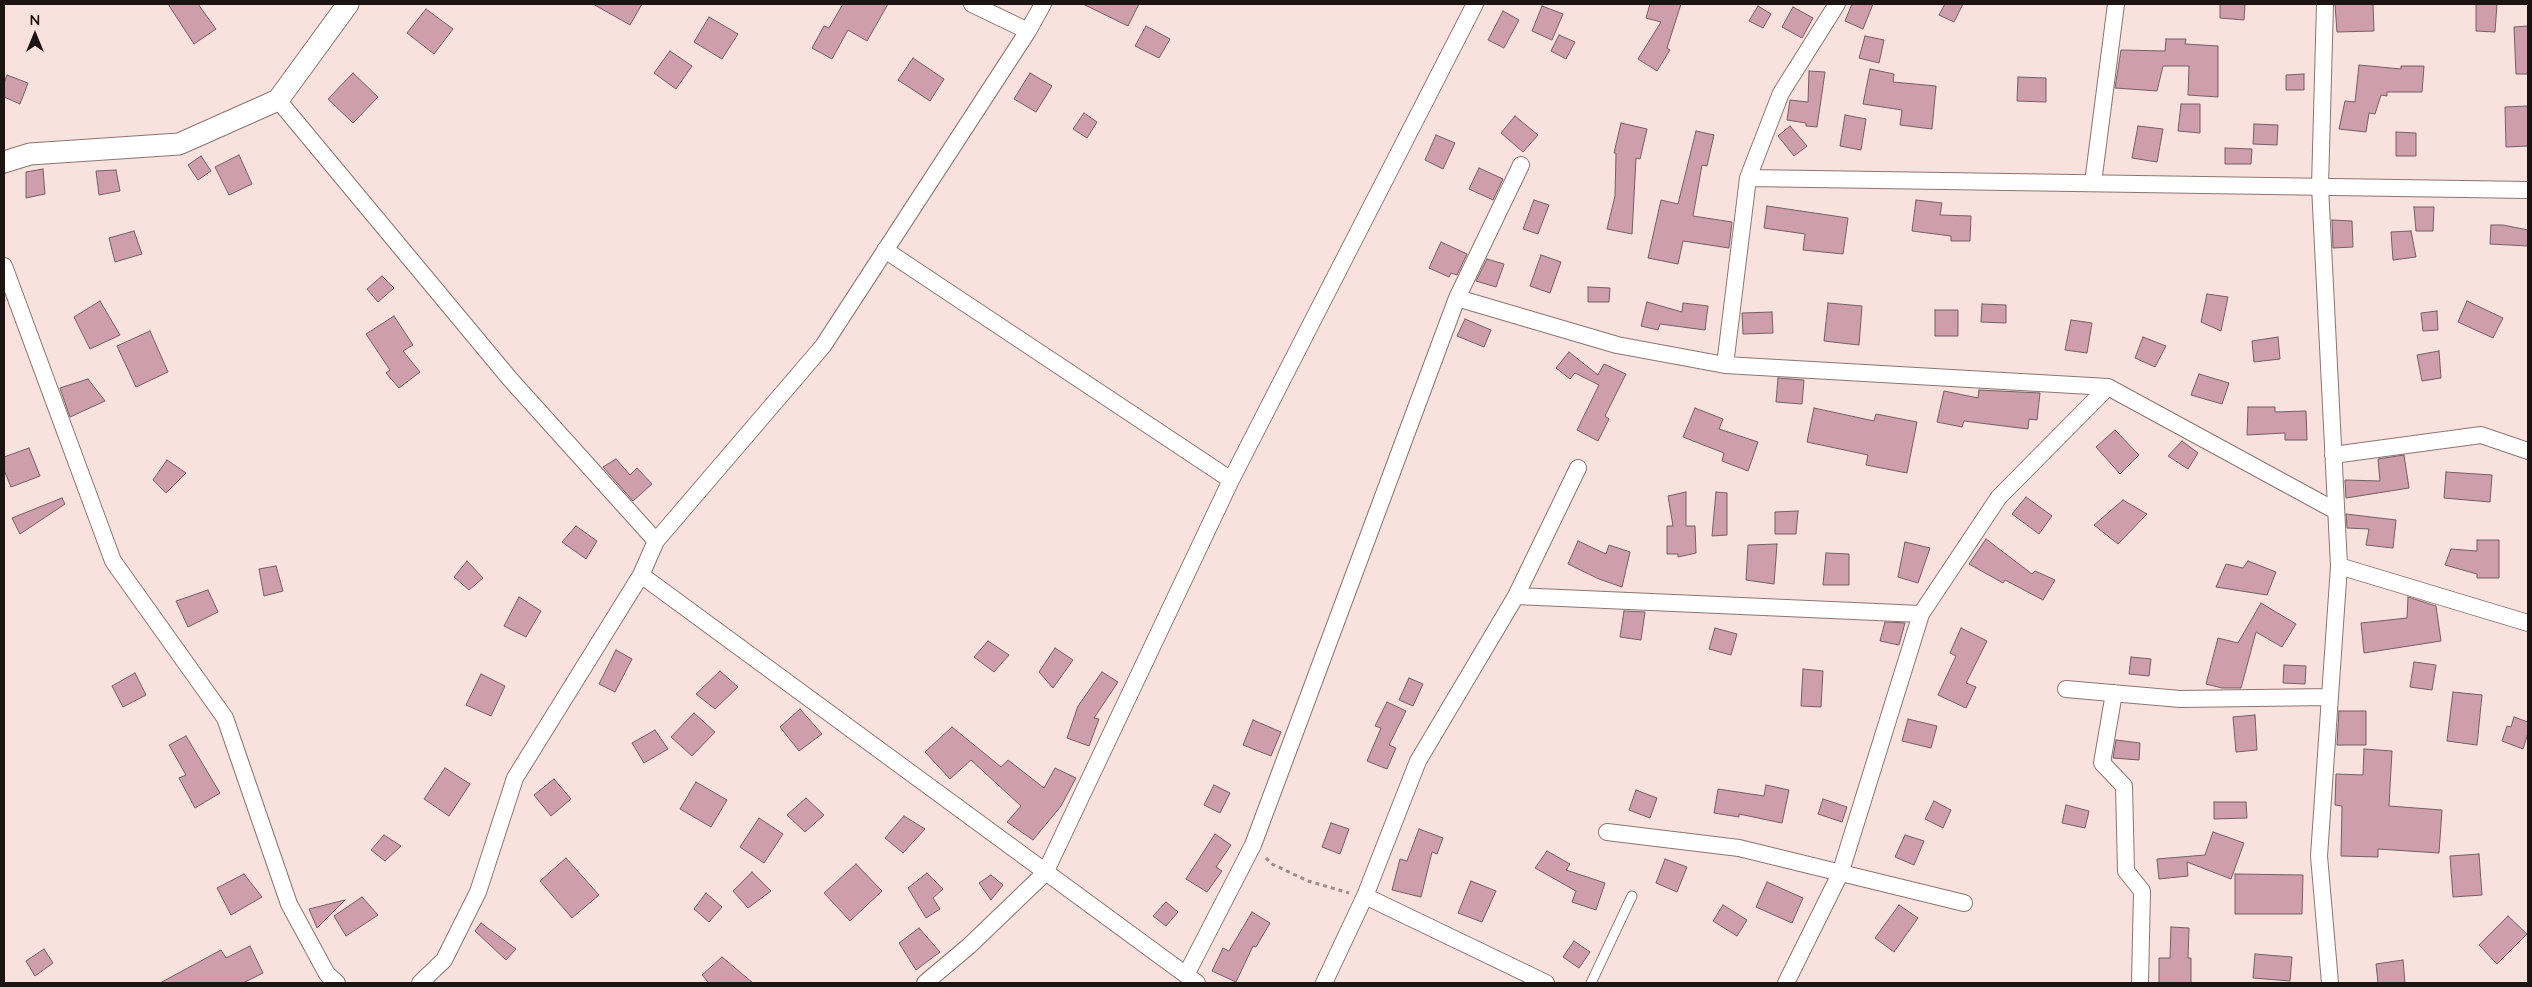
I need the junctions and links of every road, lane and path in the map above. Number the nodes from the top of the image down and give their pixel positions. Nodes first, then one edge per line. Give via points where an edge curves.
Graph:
1 (348, 4) edge
2 (972, 4) edge
3 (1043, 4) edge
4 (1475, 4) edge
5 (1837, 4) edge
6 (2116, 4) edge
7 (2325, 4) edge
8 (1028, 31) junction
9 (278, 100) junction
10 (4, 162) edge
11 (1521, 165) dead end
12 (1748, 178) junction
13 (2093, 183) junction
14 (2320, 186) junction
15 (2528, 190) edge
16 (886, 250) junction
17 (4, 266) edge
18 (1457, 298) junction
19 (1725, 365) junction
20 (2108, 387) junction
21 (2528, 452) edge
22 (2333, 455) junction
23 (1578, 468) dead end
24 (1231, 480) junction
25 (2336, 511) junction
26 (656, 542) junction
27 (2339, 566) junction
28 (641, 575) junction
29 (1516, 596) junction
30 (1920, 614) junction
31 (2528, 623) edge
32 (2066, 689) dead end
33 (2114, 693) junction
34 (2330, 697) junction
35 (1607, 832) dead end
36 (1253, 845) junction
37 (1045, 873) junction
38 (1840, 874) junction
39 (1365, 896) junction
40 (1632, 896) dead end
41 (1964, 903) dead end
42 (1192, 979) edge
43 (337, 983) edge
44 (420, 983) edge
45 (925, 983) edge
46 (1324, 983) edge
47 (1546, 983) edge
48 (1591, 983) edge
49 (1786, 983) edge
50 (2140, 983) edge
51 (2330, 983) edge

1 - 9 street
2 - 8 street
3 - 8 street
4 - 24 street
5 - 12 street via 1781,93
6 - 13 street
7 - 14 street
8 - 16 street
9 - 10 street via 179,144 30,154
9 - 26 street via 510,379
11 - 18 street
12 - 13 street
12 - 19 street
13 - 14 street
14 - 15 street
14 - 22 street
16 - 24 street
16 - 26 street via 823,346
17 - 43 street via 113,560 225,718 289,904 328,974
18 - 19 street via 1617,345
18 - 36 street
19 - 20 street
20 - 25 street
20 - 30 street via 1999,497
21 - 22 street via 2481,435
22 - 25 street
23 - 29 street
24 - 37 street
25 - 27 street
26 - 28 street
27 - 31 street
27 - 34 street
28 - 37 street
28 - 44 street via 515,778 478,892 444,960
29 - 30 street
29 - 39 street via 1418,761
30 - 38 street
32 - 33 street
33 - 34 street via 2180,699
33 - 50 street via 2102,763 2124,786 2126,871 2142,891
34 - 51 street via 2319,856
35 - 38 street via 1739,848
36 - 39 path via 1272,864 1308,881
36 - 42 street
37 - 42 street
37 - 45 street
38 - 41 street
38 - 49 street
39 - 46 street
39 - 47 street
40 - 48 lane

